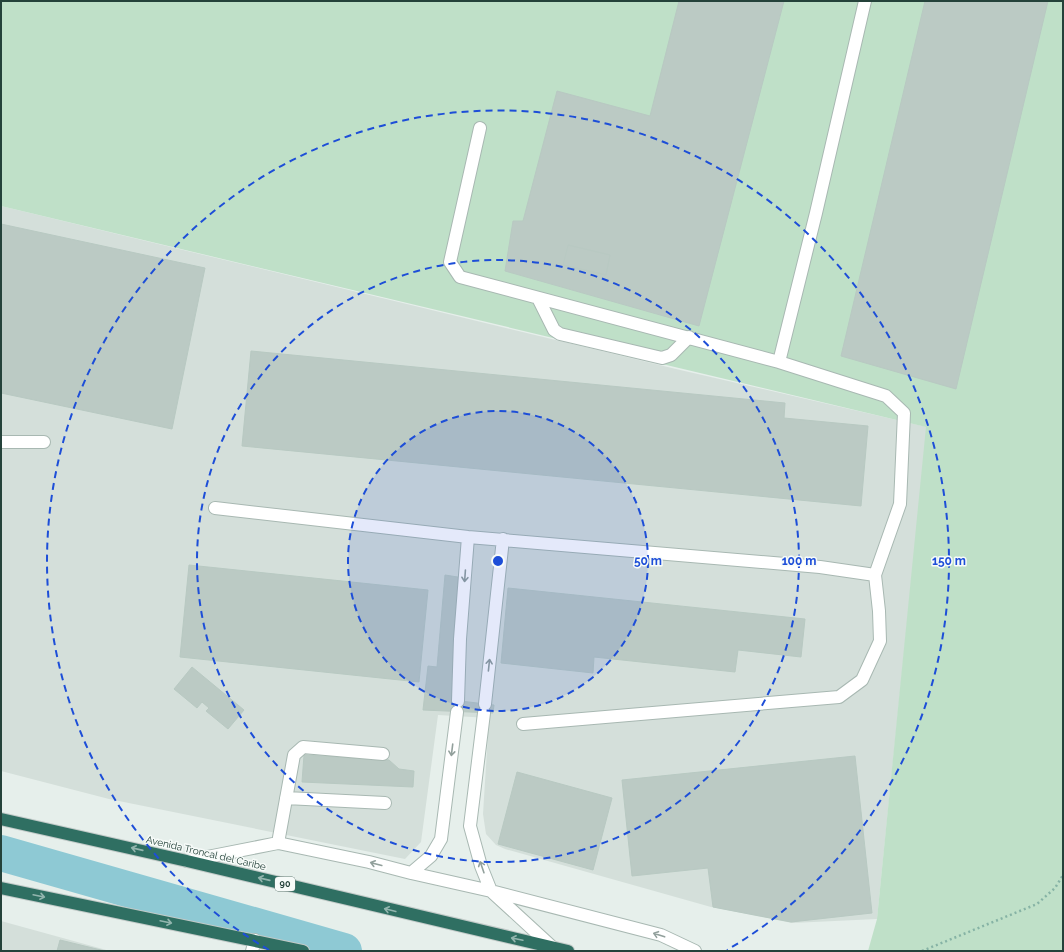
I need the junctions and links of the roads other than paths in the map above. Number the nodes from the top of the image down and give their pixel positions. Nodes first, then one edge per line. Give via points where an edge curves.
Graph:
1 (865, 1) edge
2 (480, 128) dead end
3 (538, 298) junction
4 (689, 337) junction
5 (779, 362) junction
6 (1, 442) edge
7 (44, 442) dead end
8 (215, 508) dead end
9 (468, 537) junction
10 (503, 539) junction
11 (875, 575) junction
12 (523, 724) dead end
13 (383, 754) dead end
14 (286, 798) junction
15 (385, 803) dead end
16 (1, 819) edge
17 (278, 843) junction
18 (187, 861) junction
19 (410, 874) junction
20 (1, 888) edge
21 (491, 892) junction
22 (253, 946) edge
23 (552, 947) junction
24 (298, 950) edge
25 (568, 951) edge
26 (695, 951) edge

1 - 5 lane
2 - 3 lane via 450,262 460,277
3 - 4 lane
3 - 4 lane via 554,330 560,334 662,358 671,355
4 - 5 lane
5 - 11 lane via 886,396 904,413 900,504
6 - 7 lane
8 - 9 lane
9 - 10 lane
9 -> 19 lane via 458,706 441,839 431,856
10 - 11 lane via 820,566
21 -> 10 lane via 470,826
11 - 12 lane via 880,611 880,641 862,680 839,697
13 - 14 lane via 303,747 294,755
14 - 15 lane
14 - 17 lane
18 -> 16 highway, Avenida Troncal del Caribe / 90
17 - 18 lane
19 -> 17 lane via 369,862
23 -> 18 highway, Avenida Troncal del Caribe / 90
19 - 21 lane
20 -> 22 highway
21 - 23 lane
26 -> 21 lane via 661,935
22 - 24 highway
23 - 25 highway, Avenida Troncal del Caribe / 90

